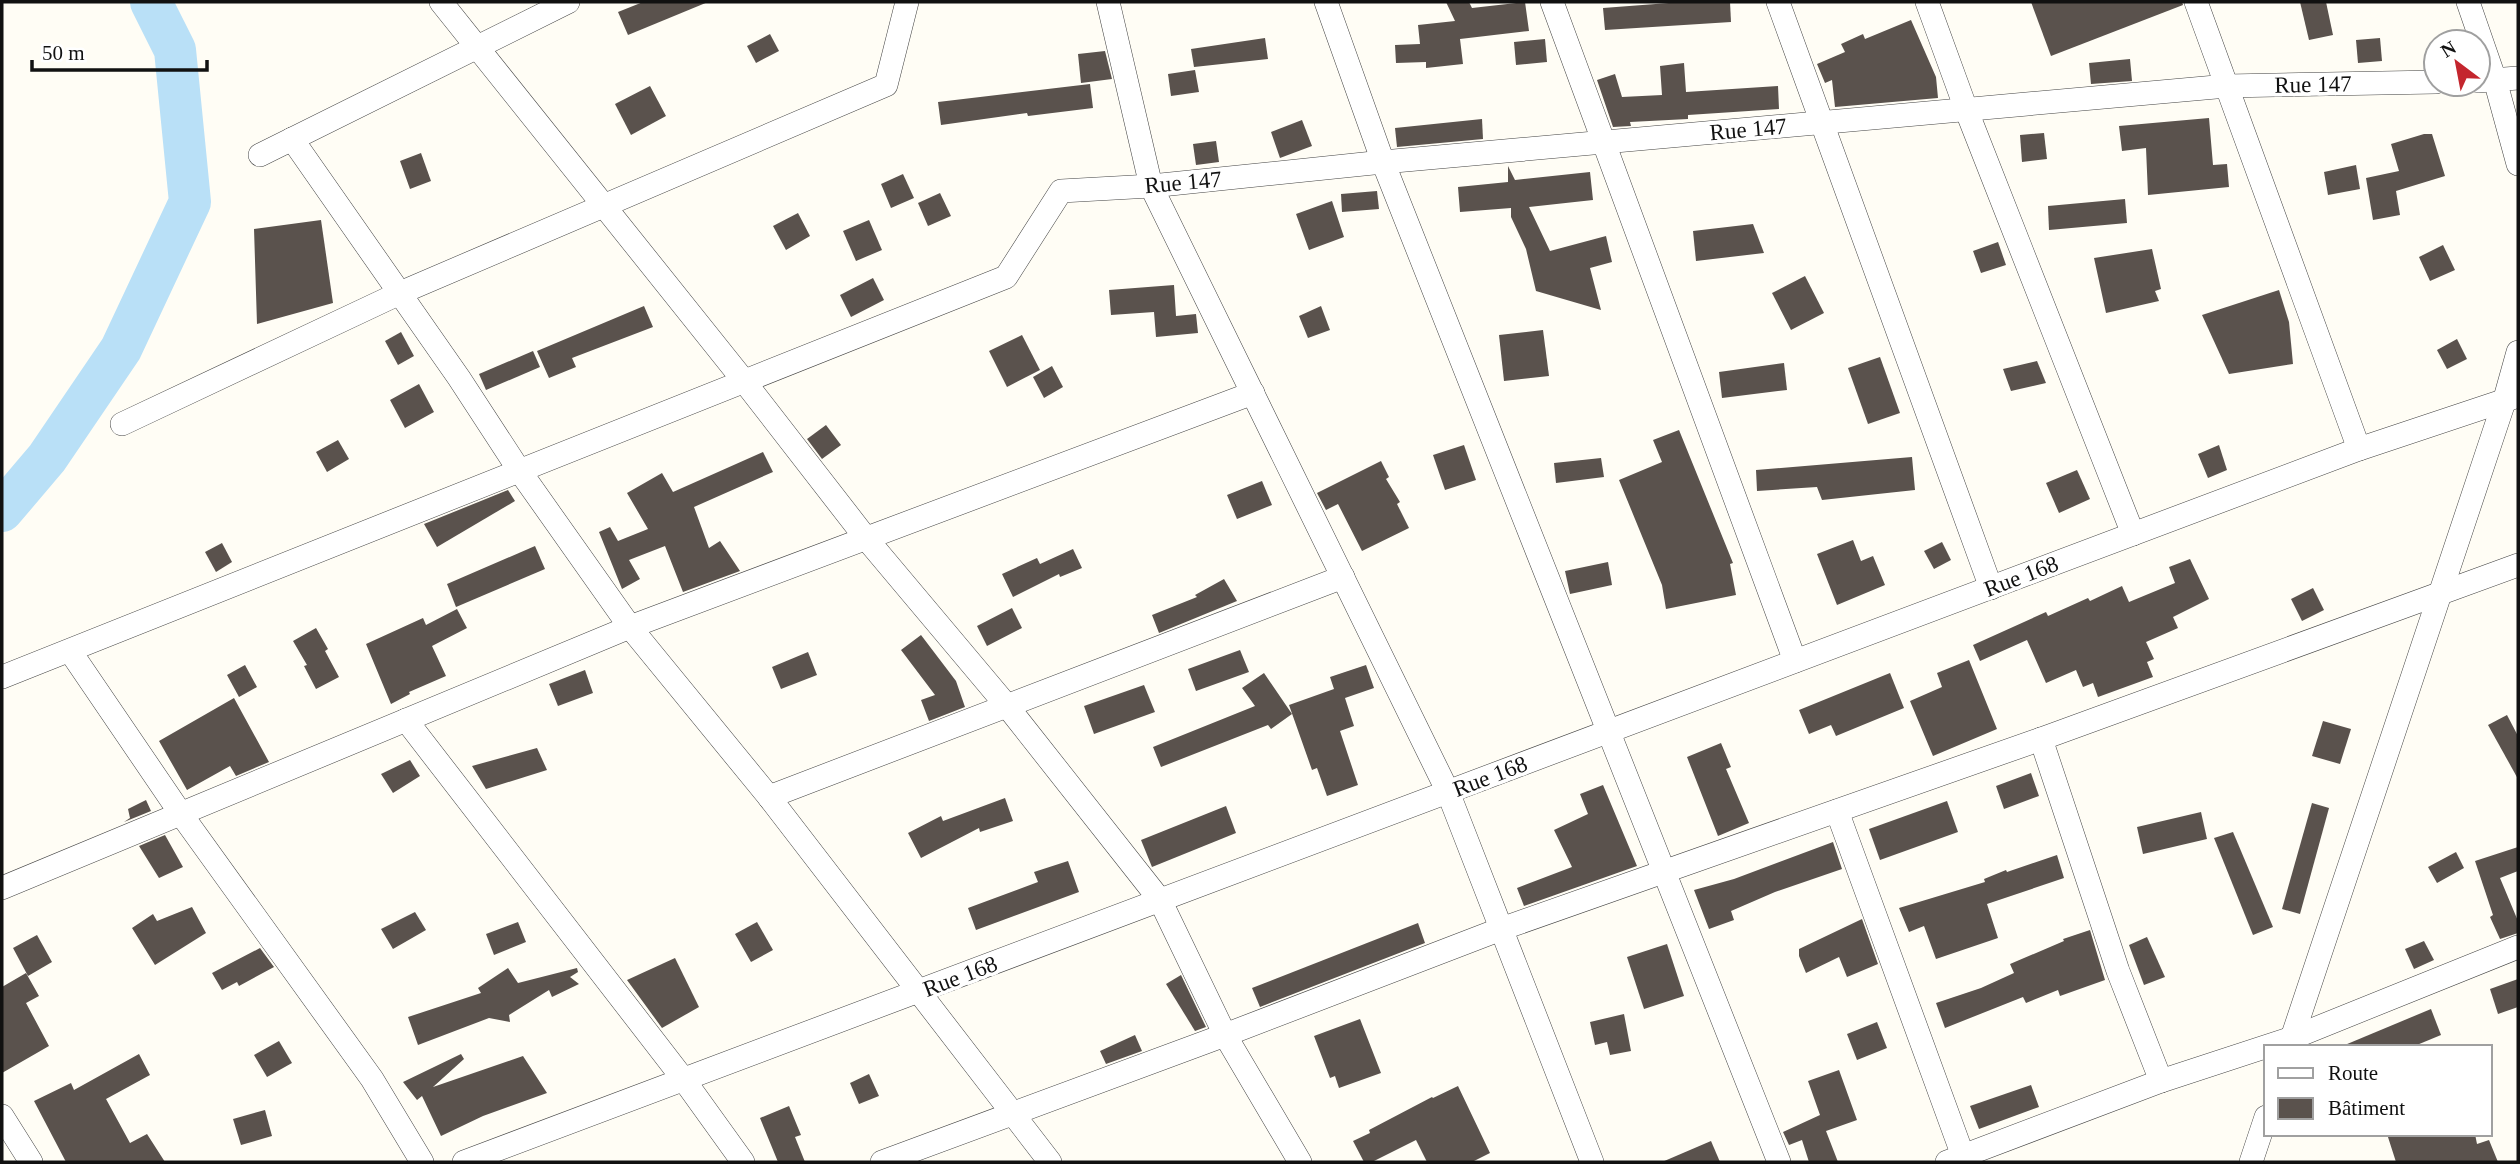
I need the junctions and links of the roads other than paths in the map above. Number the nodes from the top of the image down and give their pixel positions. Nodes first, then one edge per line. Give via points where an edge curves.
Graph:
1 (441, 2) edge
2 (568, 2) edge
3 (907, 2) edge
4 (1108, 2) edge
5 (1326, 2) edge
6 (1552, 2) edge
7 (1778, 2) edge
8 (1927, 2) edge
9 (2196, 2) edge
10 (2468, 2) edge
11 (477, 48) junction
12 (2497, 80) edge
13 (2422, 82) edge
14 (2227, 86) junction
15 (1966, 109) junction
16 (1821, 122) junction
17 (292, 139) junction
18 (1604, 142) junction
19 (260, 155) dead end
20 (1383, 162) junction
21 (2518, 164) edge
22 (1151, 186) junction
23 (604, 206) junction
24 (400, 293) junction
25 (2518, 352) edge
26 (744, 381) junction
27 (1253, 393) junction
28 (2511, 399) edge
29 (122, 424) dead end
30 (2358, 449) junction
31 (519, 470) junction
32 (2133, 534) junction
33 (865, 537) junction
34 (2518, 565) edge
35 (1343, 577) junction
36 (1991, 588) junction
37 (2440, 593) junction
38 (630, 627) junction
39 (70, 650) junction
40 (1795, 661) junction
41 (2, 677) edge
42 (1007, 706) junction
43 (406, 720) junction
44 (1608, 732) junction
45 (2041, 739) junction
46 (1448, 792) junction
47 (769, 797) junction
48 (1837, 811) junction
49 (181, 814) junction
50 (1664, 872) junction
51 (2, 888) edge
52 (1160, 900) junction
53 (1502, 929) junction
54 (2518, 947) edge
55 (919, 992) junction
56 (1225, 1035) junction
57 (2291, 1042) edge
58 (2264, 1050) edge
59 (684, 1080) junction
60 (2161, 1081) junction
61 (1013, 1115) junction
62 (2, 1116) edge
63 (2264, 1123) edge
64 (1955, 1159) edge
65 (31, 1162) edge
66 (422, 1162) edge
67 (464, 1162) edge
68 (743, 1162) edge
69 (882, 1162) edge
70 (1049, 1162) edge
71 (1300, 1162) edge
72 (1592, 1162) edge
73 (1779, 1162) edge
74 (2252, 1162) edge

1 - 11 street
2 - 11 street
3 - 23 street via 886,85
4 - 22 street
5 - 20 street
6 - 18 street
7 - 16 street
8 - 15 street
9 - 14 street
10 - 12 street
11 - 17 street
11 - 23 street
12 - 21 street
13 - 14 street, Rue 147
14 - 15 street, Rue 147
14 - 30 street
15 - 16 street, Rue 147
15 - 32 street
16 - 18 street, Rue 147
16 - 36 street
17 - 19 street
17 - 24 street
18 - 20 street, Rue 147
18 - 40 street
20 - 22 street, Rue 147
20 - 44 street
22 - 26 street, Rue 147 via 1061,191 1006,277
22 - 27 street
23 - 24 street
23 - 26 street
24 - 29 street
24 - 31 street
25 - 28 street
26 - 31 street
26 - 33 street
27 - 33 street
27 - 35 street
28 - 30 street, Rue 168
28 - 37 street
30 - 32 street, Rue 168
31 - 38 street
31 - 39 street
32 - 36 street, Rue 168
33 - 38 street
33 - 42 street
34 - 37 street
35 - 42 street
35 - 46 street
36 - 40 street, Rue 168
37 - 45 street
37 - 57 street
38 - 43 street
38 - 47 street
39 - 41 street
39 - 49 street
40 - 44 street, Rue 168
42 - 47 street
42 - 52 street
43 - 49 street
43 - 59 street
44 - 46 street, Rue 168
44 - 50 street
45 - 48 street
45 - 60 street via 2118,971
46 - 52 street, Rue 168
46 - 53 street
47 - 55 street
48 - 50 street
48 - 64 street
49 - 51 street
49 - 66 street via 372,1079
50 - 53 street
50 - 73 street
52 - 55 street, Rue 168
52 - 56 street
53 - 56 street
53 - 72 street
54 - 57 street
55 - 59 street, Rue 168
55 - 61 street
56 - 61 street
56 - 71 street
58 - 60 street
59 - 67 street, Rue 168
59 - 68 street
60 - 64 street
61 - 69 street
61 - 70 street
62 - 65 street
63 - 74 street

